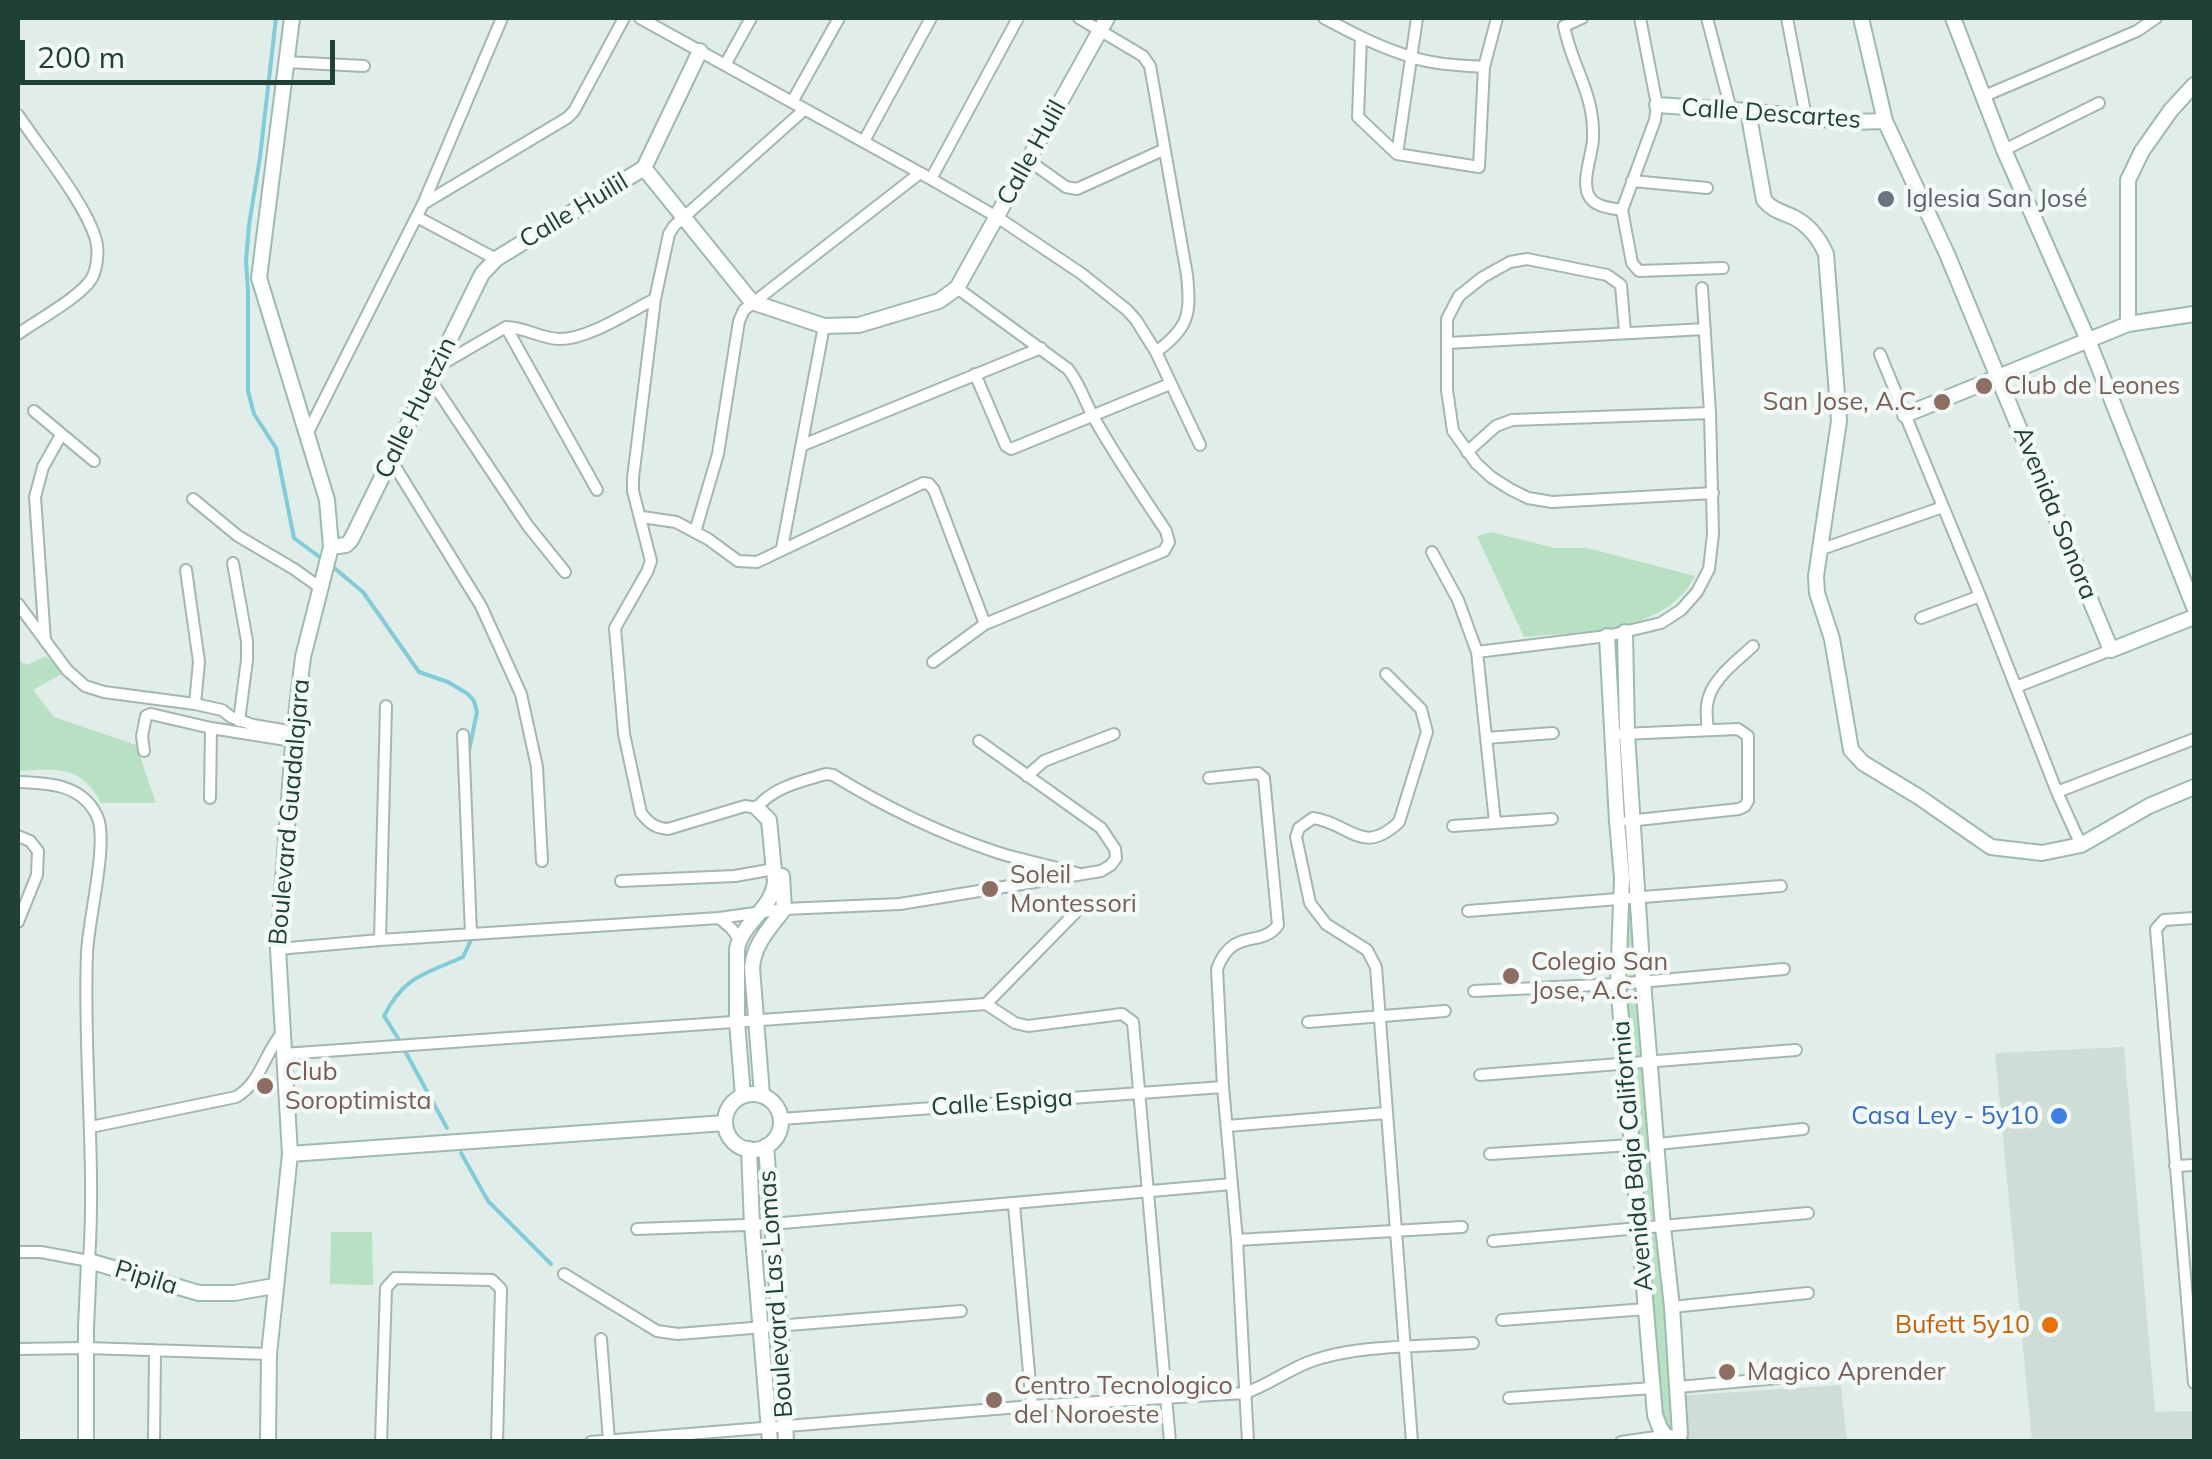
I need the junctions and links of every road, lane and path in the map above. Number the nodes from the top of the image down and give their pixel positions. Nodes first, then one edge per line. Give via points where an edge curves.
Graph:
1 (292, 18) edge
2 (502, 18) edge
3 (624, 18) edge
4 (640, 18) edge
5 (750, 18) edge
6 (839, 18) edge
7 (931, 18) edge
8 (1018, 18) edge
9 (1080, 18) edge
10 (1324, 18) edge
11 (1416, 18) edge
12 (1497, 18) edge
13 (1582, 18) edge
14 (1640, 18) edge
15 (1706, 18) edge
16 (1787, 18) edge
17 (1861, 18) edge
18 (1954, 18) edge
19 (2156, 18) edge
20 (660, 22) edge
21 (1104, 24) edge
22 (1360, 37) junction
23 (700, 51) junction
24 (1411, 57) junction
25 (286, 62) junction
26 (725, 64) junction
27 (364, 66) dead end
28 (1484, 67) junction
29 (2194, 85) edge
30 (1982, 97) junction
31 (792, 102) junction
32 (2100, 103) dead end
33 (1657, 105) junction
34 (804, 109) junction
35 (1731, 110) junction
36 (1748, 111) junction
37 (18, 115) edge
38 (1806, 118) junction
39 (1885, 122) junction
40 (864, 141) junction
41 (1163, 150) junction
42 (2004, 150) junction
43 (1397, 154) junction
44 (1028, 160) junction
45 (644, 168) junction
46 (926, 176) junction
47 (1632, 181) junction
48 (1707, 188) dead end
49 (423, 204) junction
50 (1622, 210) junction
51 (417, 217) junction
52 (997, 217) junction
53 (684, 218) junction
54 (496, 259) junction
55 (1723, 268) dead end
56 (957, 288) junction
57 (1702, 288) dead end
58 (655, 299) junction
59 (752, 302) junction
60 (2194, 314) edge
61 (2128, 324) junction
62 (824, 326) junction
63 (506, 327) junction
64 (1704, 329) junction
65 (1625, 332) junction
66 (18, 334) edge
67 (2088, 340) junction
68 (1448, 343) junction
69 (1040, 348) junction
70 (1156, 352) junction
71 (1880, 354) dead end
72 (433, 373) junction
73 (975, 374) junction
74 (1998, 376) junction
75 (1170, 384) junction
76 (34, 411) dead end
77 (1710, 414) junction
78 (1092, 415) junction
79 (1905, 415) junction
80 (307, 434) junction
81 (61, 435) junction
82 (803, 445) junction
83 (1200, 445) dead end
84 (1467, 452) junction
85 (391, 460) junction
86 (94, 462) dead end
87 (597, 490) dead end
88 (1714, 493) junction
89 (193, 499) dead end
90 (1943, 507) junction
91 (642, 517) junction
92 (695, 532) junction
93 (782, 548) junction
94 (1819, 550) junction
95 (330, 551) junction
96 (1432, 552) dead end
97 (233, 563) dead end
98 (186, 570) dead end
99 (565, 572) dead end
100 (323, 583) junction
101 (1980, 596) junction
102 (18, 604) edge
103 (2194, 606) edge
104 (2194, 617) edge
105 (1921, 618) dead end
106 (985, 624) junction
107 (1626, 632) junction
108 (1607, 636) junction
109 (45, 640) junction
110 (1753, 646) dead end
111 (2111, 650) junction
112 (1477, 652) junction
113 (932, 662) dead end
114 (1386, 674) dead end
115 (2016, 687) junction
116 (194, 704) junction
117 (386, 706) dead end
118 (239, 721) junction
119 (211, 728) junction
120 (1708, 730) junction
121 (1114, 734) dead end
122 (1553, 734) dead end
123 (463, 735) dead end
124 (1620, 735) junction
125 (293, 737) junction
126 (1486, 738) junction
127 (2194, 738) edge
128 (980, 740) dead end
129 (144, 751) dead end
130 (1028, 776) junction
131 (1209, 778) dead end
132 (18, 782) edge
133 (2194, 787) edge
134 (2057, 792) junction
135 (210, 798) dead end
136 (757, 808) junction
137 (1552, 819) dead end
138 (1634, 820) junction
139 (1617, 821) junction
140 (1496, 822) junction
141 (1453, 826) dead end
142 (18, 836) edge
143 (771, 845) junction
144 (2081, 845) junction
145 (542, 861) dead end
146 (774, 869) junction
147 (1080, 874) junction
148 (621, 881) dead end
149 (1781, 886) dead end
150 (1640, 898) junction
151 (1622, 900) junction
152 (784, 909) junction
153 (1468, 910) dead end
154 (760, 912) junction
155 (1075, 914) dead end
156 (719, 918) junction
157 (2194, 918) edge
158 (18, 922) edge
159 (470, 934) junction
160 (739, 939) junction
161 (380, 940) junction
162 (278, 950) junction
163 (1784, 969) dead end
164 (1643, 981) junction
165 (1618, 984) junction
166 (1474, 991) dead end
167 (986, 1004) junction
168 (1446, 1011) dead end
169 (1379, 1017) junction
170 (757, 1021) junction
171 (737, 1022) junction
172 (1308, 1022) dead end
173 (283, 1032) junction
174 (1796, 1050) dead end
175 (284, 1054) junction
176 (1651, 1062) junction
177 (1626, 1064) junction
178 (1480, 1075) dead end
179 (1223, 1087) junction
180 (1140, 1094) junction
181 (762, 1095) junction
182 (743, 1096) junction
183 (1386, 1112) junction
184 (781, 1118) junction
185 (725, 1122) junction
186 (1227, 1126) junction
187 (91, 1127) junction
188 (1803, 1129) dead end
189 (1658, 1144) junction
190 (1632, 1145) junction
191 (766, 1146) junction
192 (749, 1149) junction
193 (290, 1154) junction
194 (1490, 1154) dead end
195 (2194, 1165) edge
196 (2175, 1166) junction
197 (1232, 1184) junction
198 (1149, 1192) junction
199 (1014, 1204) junction
200 (1808, 1214) dead end
201 (752, 1224) junction
202 (771, 1224) junction
203 (1462, 1226) dead end
204 (1663, 1228) junction
205 (637, 1229) dead end
206 (1639, 1229) junction
207 (1396, 1232) junction
208 (1237, 1240) junction
209 (1493, 1241) dead end
210 (18, 1252) edge
211 (89, 1261) junction
212 (564, 1274) dead end
213 (274, 1286) junction
214 (1808, 1292) dead end
215 (1672, 1307) junction
216 (1646, 1310) junction
217 (961, 1311) dead end
218 (1502, 1320) dead end
219 (779, 1326) junction
220 (762, 1328) junction
221 (601, 1339) dead end
222 (1472, 1344) dead end
223 (86, 1348) junction
224 (1404, 1348) junction
225 (18, 1349) edge
226 (155, 1350) junction
227 (269, 1354) junction
228 (1823, 1374) dead end
229 (2194, 1383) edge
230 (1678, 1387) junction
231 (1653, 1388) junction
232 (1245, 1394) junction
233 (1167, 1397) junction
234 (1509, 1398) dead end
235 (1032, 1406) junction
236 (775, 1431) edge
237 (1673, 1438) edge
238 (609, 1440) edge
239 (86, 1442) edge
240 (154, 1442) edge
241 (268, 1442) edge
242 (382, 1442) edge
243 (496, 1442) edge
244 (591, 1442) edge
245 (786, 1442) edge
246 (1170, 1442) edge
247 (1248, 1442) edge
248 (1412, 1442) edge
249 (1621, 1442) edge

1 - 25 street, Boulevard Guadalajara
2 - 49 street
3 - 49 street via 567,118
4 - 20 street
5 - 26 street
6 - 31 street
7 - 40 street
8 - 46 street
9 - 21 street
10 - 22 street
11 - 24 street
12 - 28 street
13 - 50 street via 1564,26 1593,116 1587,192 1605,208
14 - 33 street
15 - 35 street
16 - 38 street
17 - 39 street
18 - 30 street
19 - 30 street
20 - 23 street
21 - 41 street via 1150,66
21 - 44 street, Calle Hulil
22 - 24 street
22 - 43 street via 1358,117
23 - 26 street
23 - 45 street, Calle Huilil
24 - 28 street
24 - 43 street
25 - 27 street
25 - 80 street, Boulevard Guadalajara via 259,278
26 - 31 street
28 - 43 street via 1479,167
29 - 61 street via 2170,110 2128,180
30 - 42 street
31 - 34 street
32 - 42 street
33 - 35 street, Calle Descartes
33 - 47 street
34 - 40 street
34 - 53 street
35 - 36 street, Calle Descartes
36 - 38 street, Calle Descartes
36 - 94 street via 1764,200 1803,223 1826,254 1839,421
37 - 66 street via 84,211 97,242 91,280
38 - 39 street, Calle Descartes
39 - 74 street
40 - 46 street
41 - 44 street via 1077,189
41 - 70 street via 1190,302 1182,329
42 - 67 street
44 - 52 street, Calle Hulil
45 - 53 street
45 - 54 street, Calle Huilil
46 - 52 street
46 - 59 street
47 - 48 street
47 - 50 street
49 - 51 street
50 - 55 street via 1632,263 1640,272
51 - 54 street
51 - 80 street
52 - 56 street, Calle Hulil
52 - 70 street via 1128,310
53 - 58 street via 669,234
53 - 59 street
54 - 72 street, Calle Huetzin
56 - 62 street via 938,301 859,325
56 - 69 street
57 - 64 street
58 - 63 street via 577,337 557,340
58 - 91 street via 633,478
59 - 62 street
59 - 92 street via 739,321 718,454
60 - 61 street
61 - 67 street
62 - 82 street
63 - 72 street
63 - 87 street
64 - 65 street
64 - 77 street
65 - 68 street
65 - 68 street via 1617,280 1527,260 1510,262 1459,296 1448,320
67 - 74 street
67 - 103 street
68 - 84 street via 1453,431
69 - 73 street
69 - 78 street via 1075,378
70 - 75 street
71 - 79 street
72 - 85 street, Calle Huetzin
72 - 99 street via 528,526
73 - 78 street via 1008,448
73 - 82 street
74 - 79 street
74 - 111 street, Avenida Sonora
75 - 78 street
75 - 83 street
76 - 81 street
77 - 84 street via 1512,420
77 - 88 street
78 - 106 street via 1169,542 1164,551
79 - 90 street
80 - 95 street, Boulevard Guadalajara via 327,500
81 - 86 street
81 - 109 street via 42,467 35,497
82 - 93 street
84 - 88 street via 1510,489 1552,502
85 - 95 street, Calle Huetzin via 351,540
85 - 145 street via 481,606 521,694 537,767
88 - 107 street via 1709,569 1697,592 1661,623
89 - 100 street via 238,536
90 - 94 street
90 - 101 street
91 - 92 street
91 - 136 street via 650,566 615,628 614,642 641,813 668,830
92 - 93 street via 738,561 757,562
93 - 106 street via 929,484
94 - 144 street via 1817,594 1856,757 1991,847 2042,853
95 - 100 street, Boulevard Guadalajara
96 - 112 street
97 - 118 street via 247,641
98 - 116 street via 199,662
100 - 125 street, Boulevard Guadalajara
101 - 105 street
101 - 115 street
102 - 109 street
104 - 111 street
106 - 113 street
107 - 108 street
107 - 124 street, Avenida Baja California
108 - 112 street
108 - 124 street, Avenida Baja California
109 - 116 street via 85,686
110 - 120 street via 1711,690
111 - 115 street
112 - 126 street
114 - 169 street via 1420,710 1427,732 1398,822 1387,833 1358,838 1313,818 1296,837 1310,903 1326,924 1368,950
115 - 134 street
116 - 118 street
117 - 161 street
118 - 125 street
119 - 125 street
119 - 129 street via 151,714
119 - 135 street
120 - 124 street
120 - 138 street via 1738,729 1748,736 1745,806
121 - 130 street via 1044,762
122 - 126 street
123 - 159 street
124 - 138 street, Avenida Baja California
124 - 139 street, Avenida Baja California
125 - 162 street, Boulevard Guadalajara
126 - 140 street
127 - 134 street
128 - 130 street
130 - 147 street via 1110,838 1116,858
131 - 179 street via 1264,778 1278,925 1230,946 1217,969
132 - 187 street via 72,789 100,820 87,952
133 - 144 street
134 - 144 street
136 - 143 street via 769,820
136 - 147 street via 778,790 834,775 927,825
137 - 140 street
138 - 139 street
138 - 150 street, Avenida Baja California
139 - 151 street, Avenida Baja California
140 - 141 street
142 - 158 street via 38,852
143 - 146 street
143 - 152 street via 780,863
146 - 148 street
146 - 154 street via 774,890
147 - 152 street via 900,904
149 - 150 street
150 - 151 street
150 - 164 street, Avenida Baja California
151 - 153 street
151 - 165 street, Avenida Baja California
152 - 154 street
152 - 170 street via 754,955
154 - 156 street
154 - 160 street
155 - 167 street
156 - 159 street
156 - 160 street
157 - 196 street via 2164,920 2156,929
159 - 161 street
160 - 171 street
161 - 162 street
162 - 173 street, Boulevard Guadalajara
163 - 164 street
164 - 165 street
164 - 176 street, Avenida Baja California
165 - 166 street
165 - 177 street, Avenida Baja California
167 - 170 street
167 - 180 street via 1028,1026 1129,1017
168 - 169 street
169 - 172 street
169 - 183 street
170 - 171 street
170 - 181 street
171 - 175 street
171 - 182 street
173 - 175 street, Boulevard Guadalajara
173 - 187 street via 254,1083 236,1097
174 - 176 street
175 - 193 street, Boulevard Guadalajara
176 - 177 street
176 - 189 street, Avenida Baja California
177 - 178 street
177 - 190 street, Avenida Baja California
179 - 180 street, Calle Espiga
179 - 186 street
180 - 184 street, Calle Espiga
180 - 198 street
181 - 182 street
181 - 184 street
182 - 185 street
183 - 186 street
183 - 207 street
184 - 191 street
185 - 192 street via 732,1140
185 - 193 street
186 - 197 street
187 - 211 street
188 - 189 street
189 - 204 street, Avenida Baja California
190 - 194 street
190 - 206 street, Avenida Baja California
191 - 192 street
191 - 202 street, Boulevard Las Lomas
192 - 201 street, Boulevard Las Lomas
193 - 213 street, Boulevard Guadalajara
195 - 196 street
196 - 229 street
197 - 198 street
197 - 208 street
198 - 199 street
198 - 233 street
199 - 202 street
199 - 235 street
200 - 204 street
201 - 202 street
201 - 205 street
201 - 220 street, Boulevard Las Lomas
202 - 219 street, Boulevard Las Lomas
203 - 207 street
204 - 206 street
204 - 215 street, Avenida Baja California
206 - 209 street
206 - 216 street, Avenida Baja California
207 - 208 street
207 - 224 street
208 - 232 street
210 - 211 street, Pipila
211 - 213 street, Pipila via 198,1293
211 - 223 street
212 - 220 street via 658,1331
213 - 227 street, Boulevard Guadalajara
214 - 215 street
215 - 230 street, Avenida Baja California
216 - 218 street
216 - 231 street, Avenida Baja California
217 - 219 street
219 - 220 street
219 - 236 street, Boulevard Las Lomas
220 - 236 street, Boulevard Las Lomas
221 - 238 street
222 - 224 street
223 - 225 street
223 - 226 street
223 - 239 street
224 - 232 street via 1308,1362
224 - 248 street
226 - 227 street
226 - 240 street
227 - 241 street, Boulevard Guadalajara
228 - 230 street
230 - 237 street, Avenida Baja California
231 - 234 street
231 - 237 street, Avenida Baja California via 1657,1422
232 - 233 street
232 - 247 street
233 - 235 street
233 - 246 street
235 - 236 street
236 - 238 street
236 - 245 street, Boulevard Las Lomas
237 - 249 street
238 - 244 street
242 - 243 street via 386,1288 394,1278 492,1280 501,1289

